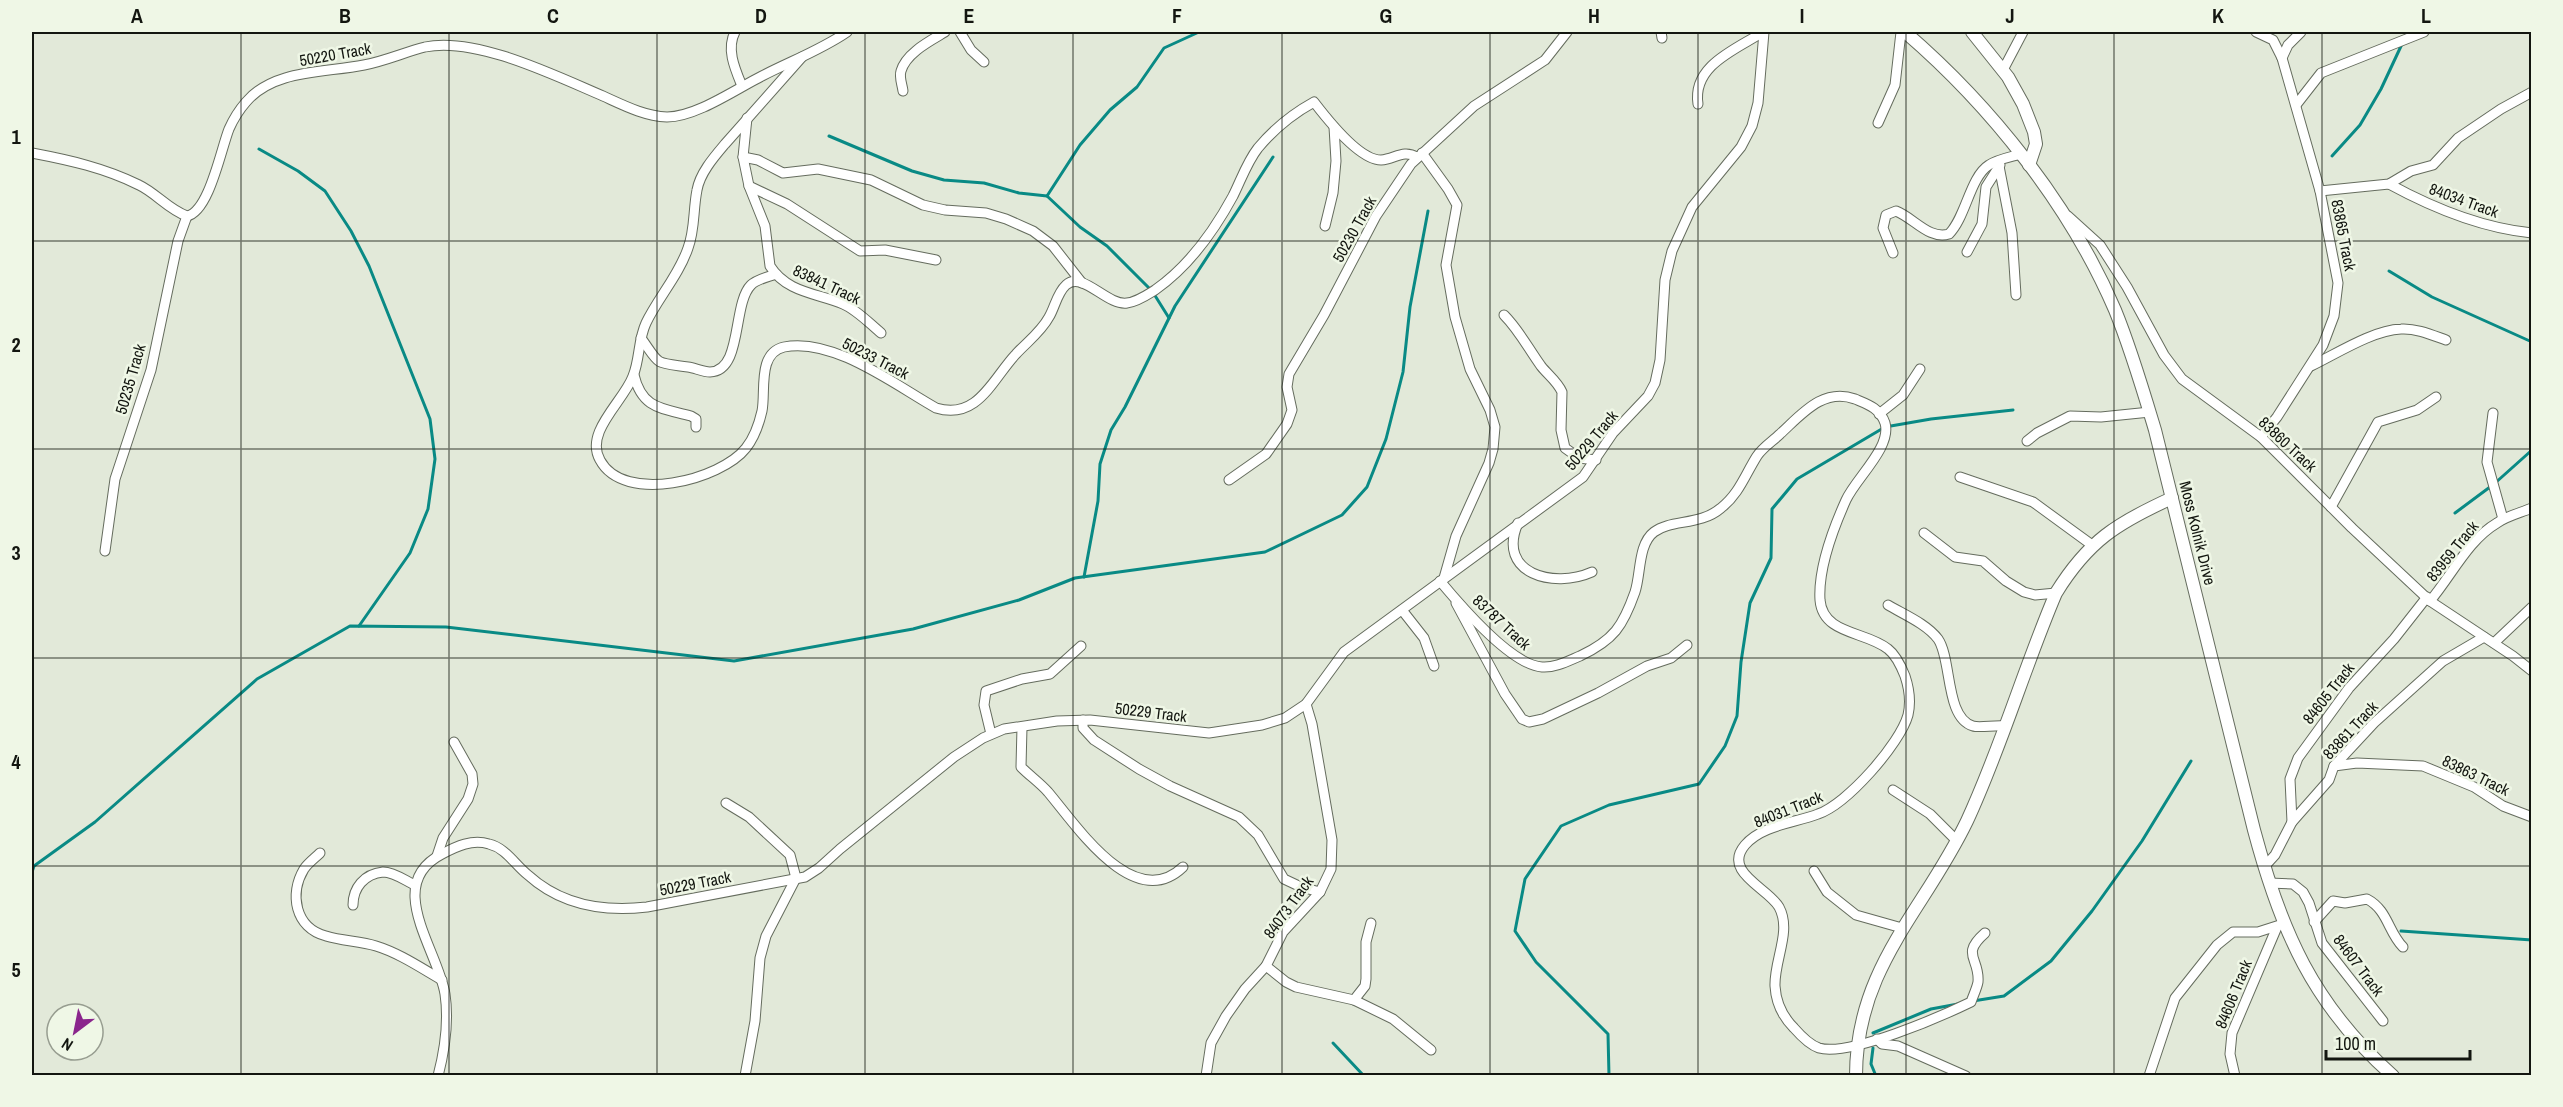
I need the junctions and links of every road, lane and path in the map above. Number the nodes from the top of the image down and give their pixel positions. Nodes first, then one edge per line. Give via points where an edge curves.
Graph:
1 (735, 32) edge
2 (847, 32) edge
3 (945, 32) edge
4 (960, 32) edge
5 (1567, 32) edge
6 (1763, 32) edge
7 (1903, 32) edge
8 (1972, 32) edge
9 (2023, 32) edge
10 (2256, 32) edge
11 (2301, 32) edge
12 (2424, 32) edge
13 (802, 57) junction
14 (2282, 58) junction
15 (984, 62) dead end
16 (2003, 70) junction
17 (742, 86) junction
18 (903, 90) dead end
19 (2532, 92) edge
20 (1698, 104) dead end
21 (2296, 105) junction
22 (747, 118) junction
23 (1878, 123) dead end
24 (1334, 127) junction
25 (32, 153) edge
26 (2021, 154) junction
27 (1419, 155) junction
28 (743, 157) junction
29 (2006, 159) junction
30 (2030, 165) junction
31 (1999, 166) junction
32 (2389, 184) junction
33 (749, 186) junction
34 (2320, 191) junction
35 (2059, 209) junction
36 (187, 216) junction
37 (1325, 226) dead end
38 (2532, 232) edge
39 (1967, 252) dead end
40 (1893, 253) dead end
41 (936, 260) dead end
42 (776, 274) junction
43 (1083, 283) junction
44 (2016, 295) dead end
45 (1504, 315) dead end
46 (880, 333) dead end
47 (641, 338) junction
48 (2446, 340) dead end
49 (2310, 366) junction
50 (1920, 369) dead end
51 (634, 374) junction
52 (2436, 397) dead end
53 (2150, 412) junction
54 (2493, 412) dead end
55 (1880, 414) junction
56 (696, 427) dead end
57 (2261, 436) junction
58 (2027, 441) dead end
59 (1596, 460) junction
60 (1960, 477) dead end
61 (1229, 480) dead end
62 (2172, 498) junction
63 (2331, 507) junction
64 (2532, 508) edge
65 (2503, 519) junction
66 (1519, 522) junction
67 (1924, 533) dead end
68 (2092, 545) junction
69 (105, 551) dead end
70 (1592, 572) dead end
71 (1442, 579) junction
72 (1450, 593) junction
73 (2056, 593) junction
74 (2429, 599) junction
75 (1888, 605) dead end
76 (2532, 607) edge
77 (1402, 610) junction
78 (2484, 637) junction
79 (2494, 643) junction
80 (1687, 645) dead end
81 (1081, 646) dead end
82 (1434, 666) dead end
83 (2529, 667) edge
84 (1305, 704) junction
85 (1083, 720) junction
86 (2004, 726) junction
87 (1022, 727) junction
88 (991, 734) junction
89 (454, 742) dead end
90 (2334, 766) junction
91 (1893, 789) dead end
92 (726, 803) dead end
93 (2532, 817) edge
94 (2292, 822) junction
95 (1957, 841) junction
96 (320, 853) dead end
97 (437, 856) junction
98 (1183, 867) dead end
99 (2264, 867) junction
100 (1814, 871) dead end
101 (796, 878) junction
102 (2269, 883) junction
103 (415, 885) junction
104 (1320, 892) junction
105 (353, 905) dead end
106 (2314, 922) junction
107 (1371, 923) dead end
108 (2280, 926) junction
109 (1902, 927) junction
110 (1985, 933) dead end
111 (2403, 947) dead end
112 (1266, 966) junction
113 (442, 980) junction
114 (1354, 1000) junction
115 (2383, 1022) dead end
116 (1877, 1039) junction
117 (1859, 1044) junction
118 (1431, 1050) dead end
119 (438, 1076) edge
120 (745, 1076) edge
121 (1206, 1076) edge
122 (1856, 1076) edge
123 (1966, 1076) edge
124 (2149, 1076) edge
125 (2235, 1076) edge
126 (2393, 1076) edge

1 - 17 street via 731,53
2 - 13 street, 50220 Track
3 - 18 street via 916,51 904,65 900,77
4 - 15 street
5 - 27 street, 50230 Track via 1545,60 1474,106
6 - 20 street via 1731,50 1707,71 1697,87
6 - 59 street, 50229 Track via 1758,102 1752,126 1741,147 1692,207 1672,251 1665,280 1655,383
7 - 23 street via 1895,86
7 - 26 main road, Moss Kolnik Drive via 1982,106
8 - 16 main road
9 - 16 street
10 - 14 street via 2273,40
11 - 14 street
12 - 21 street via 2321,73
13 - 17 street, 50220 Track
13 - 22 street, 50233 Track
14 - 21 street, 83865 Track
16 - 30 main road via 2034,132 2036,144
17 - 36 street, 50220 Track via 688,113 652,115 496,53 448,46 426,47 365,65 282,78 261,89 239,111 204,200 196,212
19 - 32 street via 2458,138 2433,165 2410,171
21 - 34 street, 83865 Track
22 - 28 street, 83841 Track
22 - 47 street, 50233 Track via 713,159 698,186 688,249 645,324
24 - 27 street via 1375,159 1406,153
24 - 37 street via 1336,161
24 - 43 street via 1314,102 1283,125 1258,148 1215,225 1194,253 1139,300 1123,303 1108,299
25 - 36 street via 109,172 151,191
26 - 29 street
26 - 30 main road, Moss Kolnik Drive
27 - 61 street, 50230 Track via 1376,216 1330,306 1289,374 1287,387 1292,410 1287,424 1266,454
27 - 71 street via 1457,205 1446,265 1470,369 1495,427 1490,463 1456,536
28 - 33 street, 83841 Track
28 - 43 street via 783,172 818,169 871,180 923,205 1006,219 1033,231 1053,246
29 - 31 street
29 - 40 street via 1988,165 1982,172 1949,234 1931,233 1896,211 1886,215 1883,228
30 - 35 main road, Moss Kolnik Drive
31 - 39 street via 1986,187 1982,224
31 - 44 street via 2012,233
32 - 34 street
32 - 38 street, 84034 Track via 2452,214 2504,230
33 - 41 street via 787,204 860,251 885,250
33 - 42 street, 83841 Track via 761,210 769,263
34 - 49 street, 83865 Track via 2338,284 2331,328
35 - 53 main road, Moss Kolnik Drive via 2115,310
35 - 57 street, 83860 Track via 2100,245 2182,379
36 - 69 street, 50235 Track via 178,241 151,369 115,479
42 - 46 street, 83841 Track via 798,290 844,305
42 - 47 street via 758,280 745,294 734,345 718,370 708,372 663,364 650,355
43 - 51 street, 50233 Track via 1072,281 1064,287 1043,326 1010,360 990,390 962,410 936,408 846,358 824,350 795,346 777,349 765,373 762,412 747,447 729,463 678,483 638,483 614,474 600,460 596,449 600,431
45 - 59 street via 1562,392 1561,430 1565,448 1579,458
47 - 51 street, 50233 Track
48 - 49 street via 2400,328 2359,342
49 - 57 street, 83865 Track
50 - 55 street via 1903,395
51 - 56 street via 646,400 691,416 696,419
52 - 63 street via 2417,410 2378,422
53 - 58 street via 2070,416
53 - 62 main road, Moss Kolnik Drive
54 - 65 street via 2487,462
55 - 72 street, 83787 Track via 1870,405 1846,396 1826,398 1807,407 1758,454 1744,481 1723,507 1705,519 1653,533 1644,547 1637,587 1620,628 1599,646 1570,660 1545,668 1519,660
55 - 117 street, 84031 Track via 1886,427 1881,447 1850,491 1842,510 1824,567 1821,604 1824,615 1834,625 1875,641 1894,655 1907,680 1907,718 1894,741 1851,794 1823,813 1757,836 1744,846 1738,863 1745,875 1774,900 1783,916 1775,971 1782,1014 1802,1036 1822,1049
57 - 63 street, 83860 Track
59 - 66 street, 50229 Track via 1583,477
60 - 68 street via 2033,502
62 - 68 main road via 2124,522
62 - 99 main road, Moss Kolnik Drive
63 - 74 street, 83860 Track
64 - 65 street, 83959 Track
65 - 74 street, 83959 Track via 2475,542
66 - 70 street via 1512,541 1514,552 1528,572 1556,580
66 - 71 street, 50229 Track
67 - 73 street via 1959,559 1983,561 2024,592
68 - 73 main road
71 - 72 street, 83787 Track
71 - 77 street, 50229 Track
72 - 80 street via 1505,694 1522,719 1529,722 1543,720 1678,654
73 - 86 main road
74 - 78 street, 83860 Track
74 - 94 street, 84605 Track via 2349,688 2298,758 2290,779
75 - 86 street via 1937,638 1963,721 1974,727
76 - 79 street
77 - 82 street via 1424,638
77 - 84 street, 50229 Track via 1339,657
78 - 79 street, 83860 Track
78 - 90 street, 83861 Track via 2453,654 2414,685
79 - 83 street, 83860 Track
81 - 88 street via 1050,674 986,691 984,705
84 - 85 street, 50229 Track via 1285,718 1262,726 1220,733
84 - 104 street, 84073 Track via 1312,724 1333,853 1331,869
85 - 87 street, 50229 Track
85 - 104 street via 1083,728 1094,740 1139,769 1239,817 1258,835 1284,879
86 - 95 main road
87 - 88 street, 50229 Track
87 - 98 street via 1021,767 1038,781 1098,851 1125,873 1141,879 1167,880
88 - 101 street, 50229 Track via 954,757 819,868
89 - 97 street via 472,774 473,784
90 - 93 street, 83863 Track via 2423,766
90 - 94 street, 83861 Track via 2329,780
91 - 95 street via 1934,817
92 - 101 street via 749,817 786,850
94 - 99 street, 83861 Track
95 - 109 main road
96 - 113 street via 305,867 295,890 301,918 311,930 376,946
97 - 101 street, 50229 Track via 465,844 495,845 544,888 586,905 623,910
97 - 103 street, 50229 Track
99 - 102 main road, Moss Kolnik Drive
100 - 109 street via 1827,892 1856,915
101 - 120 street via 766,936 760,958
102 - 106 street, 84607 Track via 2298,887 2309,903
102 - 108 main road, Moss Kolnik Drive
103 - 105 street via 382,872 356,887
103 - 113 street via 415,907
104 - 112 street, 84073 Track via 1283,932
106 - 111 street via 2332,901 2367,899 2385,914
106 - 115 street, 84607 Track via 2326,948
107 - 114 street via 1365,942 1365,986
108 - 124 street via 2258,932 2233,932 2203,961 2175,998
108 - 125 street, 84606 Track via 2232,1033 2230,1054
108 - 126 main road, Moss Kolnik Drive via 2321,997
109 - 117 main road via 1871,987
110 - 116 street, 84031 Track via 1972,950 1978,982 1971,1002
112 - 114 street via 1296,987
112 - 121 street, 84073 Track via 1245,989 1215,1035
113 - 119 street via 447,1017
114 - 118 street via 1393,1019
116 - 117 street, 84031 Track
116 - 123 street
117 - 122 main road

